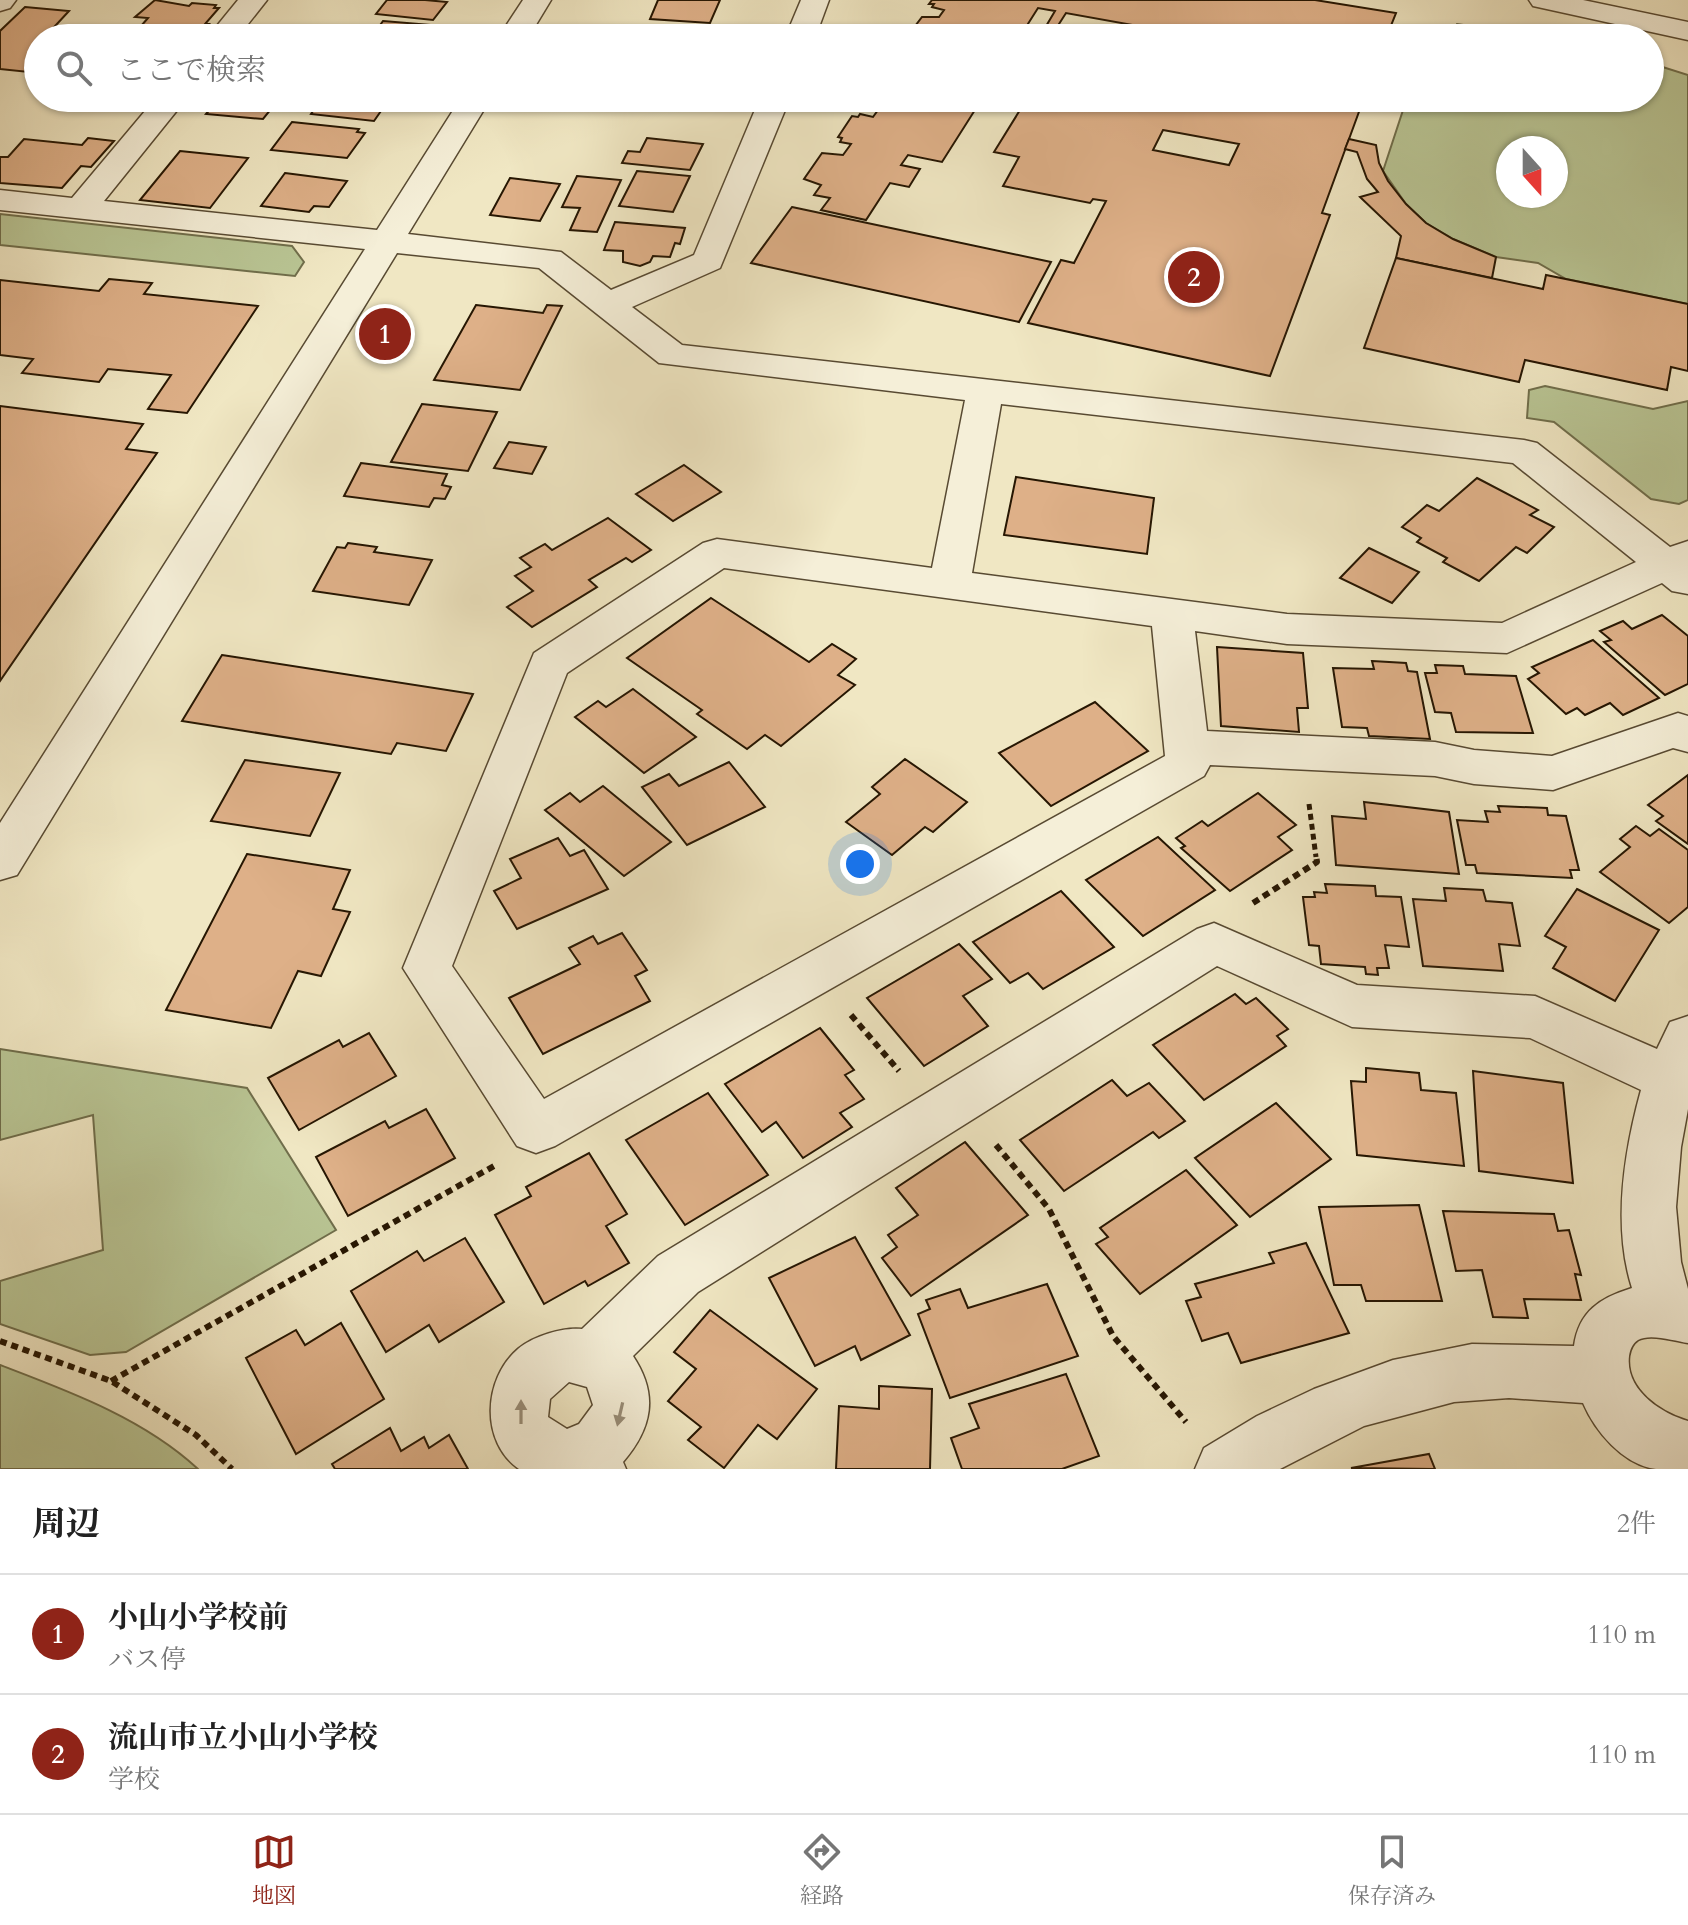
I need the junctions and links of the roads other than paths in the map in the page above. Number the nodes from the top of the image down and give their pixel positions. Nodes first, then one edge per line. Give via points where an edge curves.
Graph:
1 (253, 0) edge
2 (537, 0) edge
3 (815, 0) edge
4 (1543, 0) edge
5 (233, 24) edge
6 (522, 24) edge
7 (806, 24) edge
8 (1655, 24) edge
9 (1664, 26) edge
10 (1688, 31) edge
11 (160, 112) edge
12 (467, 112) edge
13 (769, 112) edge
14 (0, 200) edge
15 (80, 209) junction
16 (386, 242) junction
17 (609, 304) junction
18 (985, 392) junction
19 (1681, 568) edge
20 (949, 585) junction
21 (1172, 616) junction
22 (1688, 736) edge
23 (1187, 747) junction
24 (0, 862) edge
25 (1682, 1067) edge
26 (1677, 1313) edge
27 (593, 1357) junction
28 (1600, 1376) junction
29 (1688, 1451) edge
30 (584, 1463) edge
31 (1225, 1469) edge

1 - 5 street
2 - 6 street
3 - 7 street
4 - 8 street
9 - 10 street
11 - 15 street
12 - 16 street
13 - 17 street via 708,261
14 - 15 street
15 - 16 street
16 - 17 street via 549,259
16 - 24 street
17 - 18 street via 672,355
18 - 19 street via 1524,452
18 - 20 street
19 - 21 street via 1507,638 1287,629
20 - 21 street
20 - 23 street via 717,553 549,664 427,968 536,1130 1188,764
21 - 23 street
22 - 23 street via 1678,729 1553,773 1435,759
25 - 26 street via 1657,1134 1651,1194 1653,1262
25 - 27 street via 1535,1017 1352,1006 1214,943 678,1274
26 - 28 street via 1634,1311 1610,1327 1601,1342
27 -> 30 street via 617,1378 622,1411 616,1429
30 -> 27 street via 539,1450 520,1425 518,1409 522,1392 542,1366 575,1355
28 - 29 street via 1619,1413 1636,1429 1654,1442
28 - 31 street via 1456,1373 1396,1387 1297,1425

